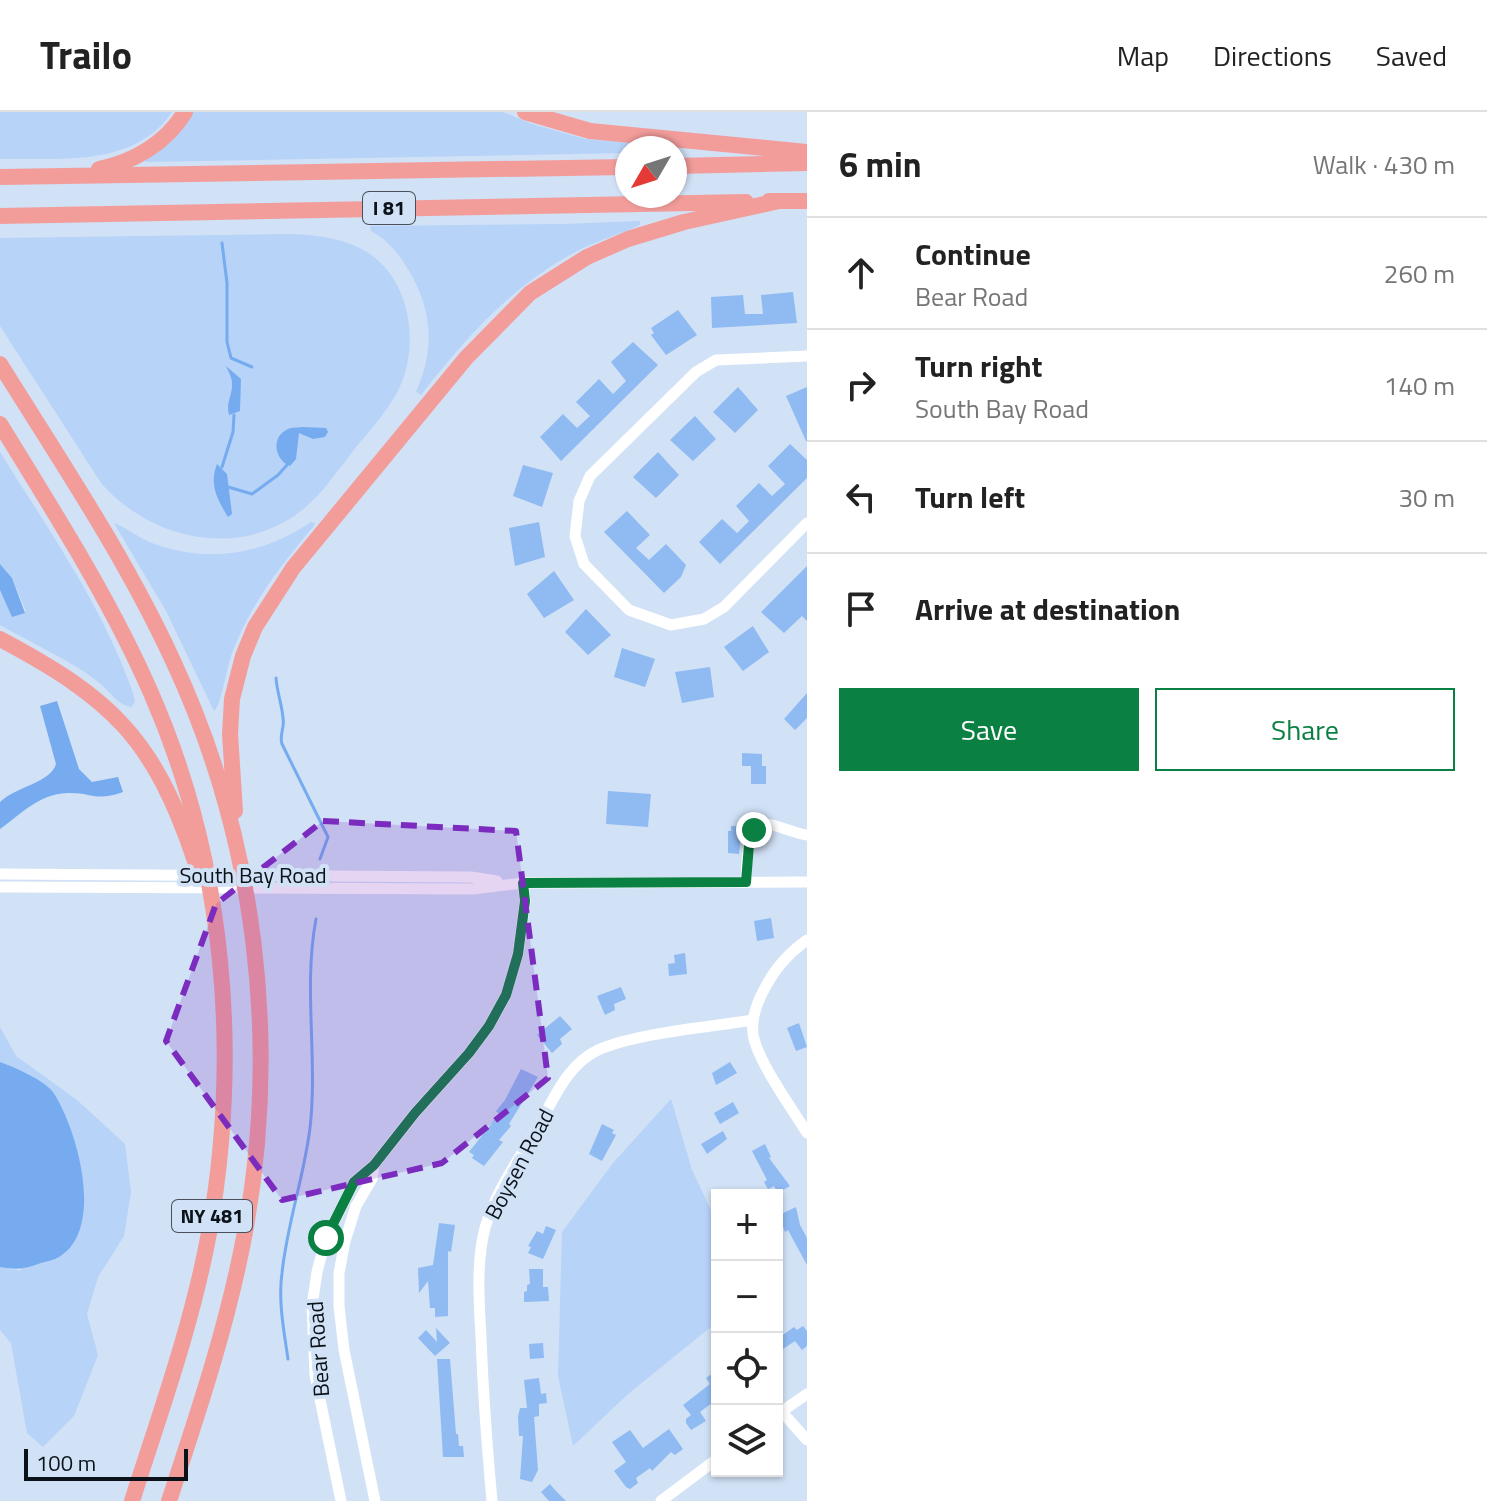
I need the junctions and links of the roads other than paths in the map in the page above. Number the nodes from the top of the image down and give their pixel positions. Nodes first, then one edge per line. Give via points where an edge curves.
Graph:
1 (185, 112) edge
2 (525, 112) edge
3 (807, 152) edge
4 (807, 163) edge
5 (687, 166) edge
6 (615, 167) edge
7 (57, 176) junction
8 (0, 177) edge
9 (779, 201) junction
10 (807, 201) edge
11 (0, 216) edge
12 (807, 356) edge
13 (0, 364) edge
14 (0, 424) edge
15 (807, 523) edge
16 (0, 639) edge
17 (807, 835) edge
18 (196, 849) junction
19 (238, 849) junction
20 (0, 874) edge
21 (746, 882) junction
22 (807, 882) edge
23 (505, 883) junction
24 (523, 883) junction
25 (0, 887) edge
26 (807, 940) edge
27 (753, 1020) junction
28 (807, 1133) edge
29 (374, 1165) junction
30 (807, 1394) edge
31 (783, 1410) edge
32 (783, 1417) edge
33 (807, 1440) edge
34 (711, 1464) edge
35 (132, 1501) edge
36 (172, 1501) edge
37 (341, 1501) edge
38 (375, 1501) edge
39 (492, 1501) edge
40 (661, 1501) edge

1 - 7 highway via 161,141 128,161
2 - 3 highway via 590,131
4 - 5 highway
6 - 7 highway, I 81
7 - 8 highway, I 81
9 - 10 highway, I 81
9 - 11 highway, I 81
9 - 19 highway via 684,222 587,257 530,293 466,358 293,568 255,627 239,670 231,715
12 - 15 street via 716,360 696,372 590,476 579,501 575,536 584,564 629,610 671,625 704,619 724,607
13 - 19 highway, NY 481 via 163,638 205,736
14 - 18 highway via 137,661 167,732
16 - 18 highway via 71,680 124,726 162,779
17 - 21 street via 764,824 754,830
18 - 35 highway, NY 481 via 215,921 225,1039 223,1118 215,1197 190,1314
19 - 36 highway, NY 481 via 251,920 261,1048 253,1181 228,1311
20 - 23 street, South Bay Road via 471,877
21 - 22 street, South Bay Road
21 - 24 street, South Bay Road
23 - 24 street, South Bay Road
23 - 25 street, South Bay Road via 473,889
24 - 29 street, Bear Road via 518,954 506,995 469,1053
26 - 27 street via 772,974
27 - 28 street via 755,1043
27 - 39 street, Boysen Road via 620,1042 596,1051 562,1084 501,1191 486,1226 479,1299
29 - 37 street, Bear Road via 354,1182 326,1238 312,1306 315,1375
29 - 38 street, Bear Road via 345,1241 339,1306
30 - 31 street
32 - 33 street
34 - 40 street

